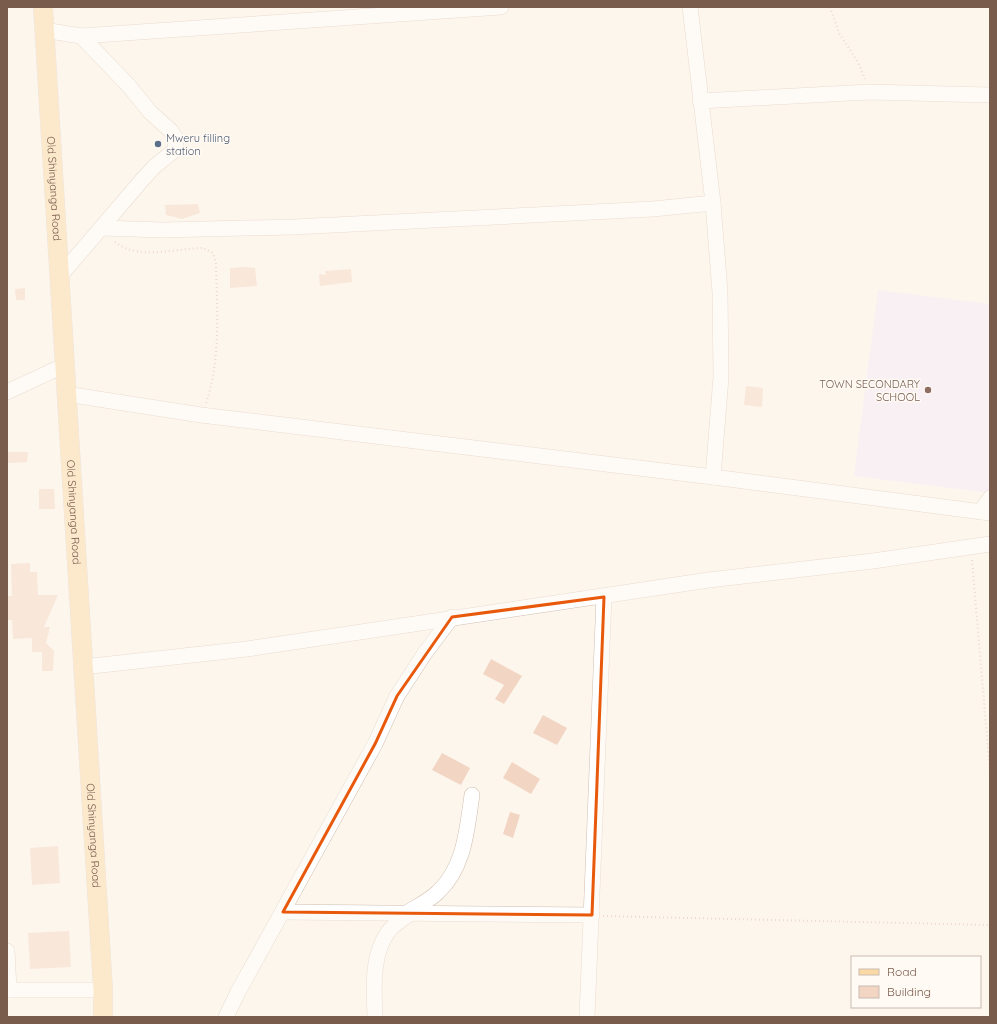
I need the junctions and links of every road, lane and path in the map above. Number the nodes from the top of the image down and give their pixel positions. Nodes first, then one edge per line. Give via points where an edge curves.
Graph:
1 (43, 7) edge
2 (501, 7) edge
3 (830, 7) edge
4 (689, 8) edge
5 (44, 30) junction
6 (81, 36) junction
7 (869, 92) junction
8 (990, 95) edge
9 (700, 101) junction
10 (713, 203) junction
11 (101, 228) junction
12 (60, 276) junction
13 (65, 365) junction
14 (7, 392) edge
15 (66, 394) junction
16 (201, 415) junction
17 (713, 477) junction
18 (990, 498) edge
19 (985, 513) edge
20 (990, 544) edge
21 (971, 546) junction
22 (604, 597) junction
23 (452, 617) junction
24 (82, 667) junction
25 (990, 773) edge
26 (472, 795) dead end
27 (283, 912) junction
28 (408, 914) junction
29 (592, 915) junction
30 (990, 925) edge
31 (7, 951) edge
32 (8, 990) edge
33 (103, 990) junction
34 (104, 1017) edge
35 (226, 1017) edge
36 (375, 1017) edge
37 (587, 1017) edge

1 - 5 main road, Old Shinyanga Road
2 - 6 street
3 - 7 path via 839,33 858,62
4 - 9 street
5 - 6 street
5 - 12 main road, Old Shinyanga Road
6 - 11 street via 171,132 176,142 175,150 151,171
7 - 8 street
7 - 9 street
9 - 10 street
10 - 11 street via 653,209 293,227 163,230
10 - 17 street via 722,343
11 - 12 street
11 - 16 path via 117,244 130,250 147,252 203,248 213,252 216,264 216,343 210,392
12 - 13 main road, Old Shinyanga Road
13 - 14 street
13 - 15 main road, Old Shinyanga Road
15 - 16 street
15 - 24 main road, Old Shinyanga Road
16 - 17 street
17 - 19 street
18 - 19 street
20 - 21 street
21 - 22 street via 873,561 709,580
21 - 25 path
22 - 23 street
22 - 29 street
23 - 24 street via 247,649
23 - 27 street via 397,696 375,744
24 - 33 main road, Old Shinyanga Road
26 - 28 street via 463,848 454,872 437,893
27 - 28 street
27 - 35 street
28 - 29 street
28 - 36 street via 389,931 381,946 375,967
29 - 30 path
29 - 37 street
31 - 32 street
32 - 33 street
33 - 34 main road, Old Shinyanga Road

